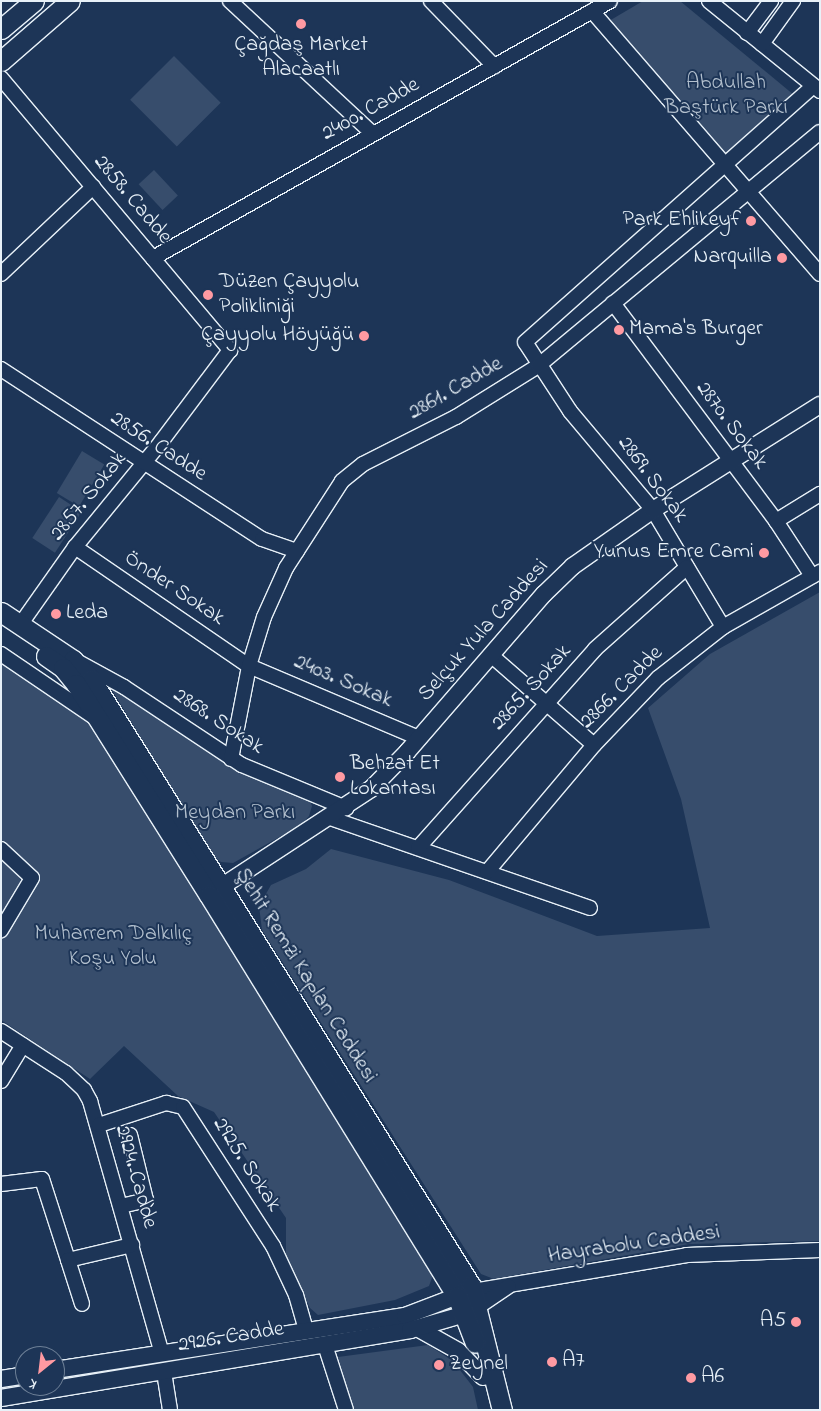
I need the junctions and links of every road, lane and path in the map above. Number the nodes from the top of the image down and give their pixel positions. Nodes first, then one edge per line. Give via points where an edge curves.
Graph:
1 (34, 1) edge
2 (70, 1) edge
3 (230, 1) edge
4 (431, 1) edge
5 (610, 1) edge
6 (709, 1) edge
7 (771, 1) edge
8 (793, 1) edge
9 (592, 12) junction
10 (1, 29) edge
11 (747, 32) junction
12 (762, 44) junction
13 (1, 61) edge
14 (494, 66) junction
15 (1, 78) edge
16 (817, 89) edge
17 (820, 132) edge
18 (372, 133) junction
19 (727, 164) junction
20 (93, 187) junction
21 (748, 191) junction
22 (153, 258) junction
23 (1, 274) edge
24 (820, 274) edge
25 (613, 303) junction
26 (525, 342) joint
27 (230, 350) joint
28 (538, 366) junction
29 (1, 369) edge
30 (820, 405) edge
31 (731, 461) junction
32 (143, 463) junction
33 (820, 494) edge
34 (653, 510) junction
35 (776, 520) junction
36 (75, 547) junction
37 (296, 551) junction
38 (687, 567) junction
39 (816, 574) edge
40 (1, 612) edge
41 (11, 626) edge
42 (723, 627) junction
43 (1, 654) edge
44 (492, 656) junction
45 (73, 660) junction
46 (249, 666) junction
47 (548, 703) junction
48 (96, 719) junction
49 (419, 738) junction
50 (594, 745) junction
51 (231, 759) junction
52 (346, 808) junction
53 (330, 818) junction
54 (418, 848) junction
55 (1, 849) edge
56 (487, 872) junction
57 (215, 891) junction
58 (590, 908) dead end
59 (2, 928) edge
60 (1, 1032) edge
61 (23, 1045) junction
62 (1, 1081) edge
63 (99, 1125) junction
64 (130, 1135) dead end
65 (1, 1184) edge
66 (121, 1206) junction
67 (132, 1245) junction
68 (820, 1250) edge
69 (68, 1260) junction
70 (468, 1302) junction
71 (82, 1304) dead end
72 (419, 1328) junction
73 (306, 1330) junction
74 (325, 1346) junction
75 (160, 1352) junction
76 (65, 1368) edge
77 (164, 1372) junction
78 (15, 1377) edge
79 (483, 1377) junction
80 (1, 1379) edge
81 (1, 1398) edge
82 (170, 1410) edge
83 (346, 1410) edge
84 (490, 1410) edge
85 (502, 1410) edge

1 - 10 main road
2 - 13 main road
3 - 18 street
4 - 14 street
5 - 9 street, 2400. Cadde
6 - 11 street
7 - 11 street
8 - 12 street
9 - 14 street, 2400. Cadde
9 - 19 street
11 - 12 street
12 - 16 street
14 - 18 street, 2400. Cadde
15 - 20 street, 2858. Cadde
16 - 19 street, 2861. Cadde
17 - 21 street, 2861. Cadde
18 - 22 street, 2400. Cadde
19 - 21 street
19 - 26 street, 2861. Cadde
20 - 22 street, 2858. Cadde
20 - 23 street
21 - 24 street
21 - 25 street, 2861. Cadde
22 - 27 street, 2858. Cadde
25 - 28 street, 2861. Cadde
25 - 31 street, 2870. Sokak
26 - 28 street, 2869. Sokak
27 - 32 street, 2857. Sokak
28 - 34 street, 2869. Sokak via 588,433
28 - 37 street, 2861. Cadde via 456,417 364,464 342,481
29 - 32 street, 2856. Cadde
30 - 31 street, Selçuk Yula Caddesi
31 - 34 street, Selçuk Yula Caddesi
31 - 35 street, 2870. Sokak
32 - 36 street, 2857. Sokak
32 - 37 street, 2856. Cadde via 262,539
33 - 35 street
34 - 38 street, 2869. Sokak
34 - 44 street, Selçuk Yula Caddesi via 564,574
35 - 39 street, 2870. Sokak
36 - 41 street, 2857. Sokak
36 - 46 street, Önder Sokak
37 - 46 street, 2861. Cadde via 264,617
38 - 42 street, 2869. Sokak
38 - 47 street, 2865. Sokak via 631,614
39 - 42 street, 2866. Cadde
40 - 41 main road, Şehit Remzi Kaplan Caddesi
41 - 45 main road, Şehit Remzi Kaplan Caddesi
41 - 48 main road, Şehit Remzi Kaplan Caddesi via 63,668
42 - 50 street, 2866. Cadde via 658,678
43 - 48 street
44 - 47 street
44 - 49 street, Selçuk Yula Caddesi
45 - 51 street, 2868. Sokak via 124,687
45 - 57 main road, Şehit Remzi Kaplan Caddesi via 91,679
46 - 49 street, 2403. Sokak
46 - 51 street, 2861. Cadde
47 - 50 street
47 - 54 street, 2865. Sokak
48 - 57 main road, Şehit Remzi Kaplan Caddesi
49 - 52 street, Selçuk Yula Caddesi via 381,779
50 - 56 street, 2866. Cadde
51 - 52 street, 2868. Sokak via 268,778
52 - 53 street, Selçuk Yula Caddesi
53 - 54 street
53 - 57 street, Selçuk Yula Caddesi
54 - 56 street
55 - 59 street via 32,878
56 - 58 street
57 - 70 main road, Şehit Remzi Kaplan Caddesi
60 - 61 street, 2924. Cadde
61 - 62 street
61 - 63 street, 2924. Cadde via 76,1081 90,1101
63 - 66 street, 2924. Cadde
63 - 73 street, 2925. Sokak via 166,1103 183,1107 273,1246 296,1295
64 - 66 street via 146,1200
65 - 69 street via 42,1180
66 - 67 street, 2924. Cadde
67 - 69 street
67 - 75 street, 2924. Cadde
68 - 70 street, Hayrabolu Caddesi via 687,1255 514,1283
69 - 71 street
70 - 72 street, 2926. Cadde
70 - 73 street, 2926. Cadde via 414,1314
70 - 79 main road, Şehit Remzi Kaplan Caddesi
70 - 85 main road, Şehit Remzi Kaplan Caddesi
72 - 74 street, 2926. Cadde
72 - 79 street via 458,1351
73 - 75 street, 2926. Cadde
74 - 77 street, 2926. Cadde
74 - 83 street
75 - 76 street, 2926. Cadde
75 - 77 street
77 - 81 street, 2926. Cadde
77 - 82 street
78 - 80 street
79 - 84 main road, Şehit Remzi Kaplan Caddesi

